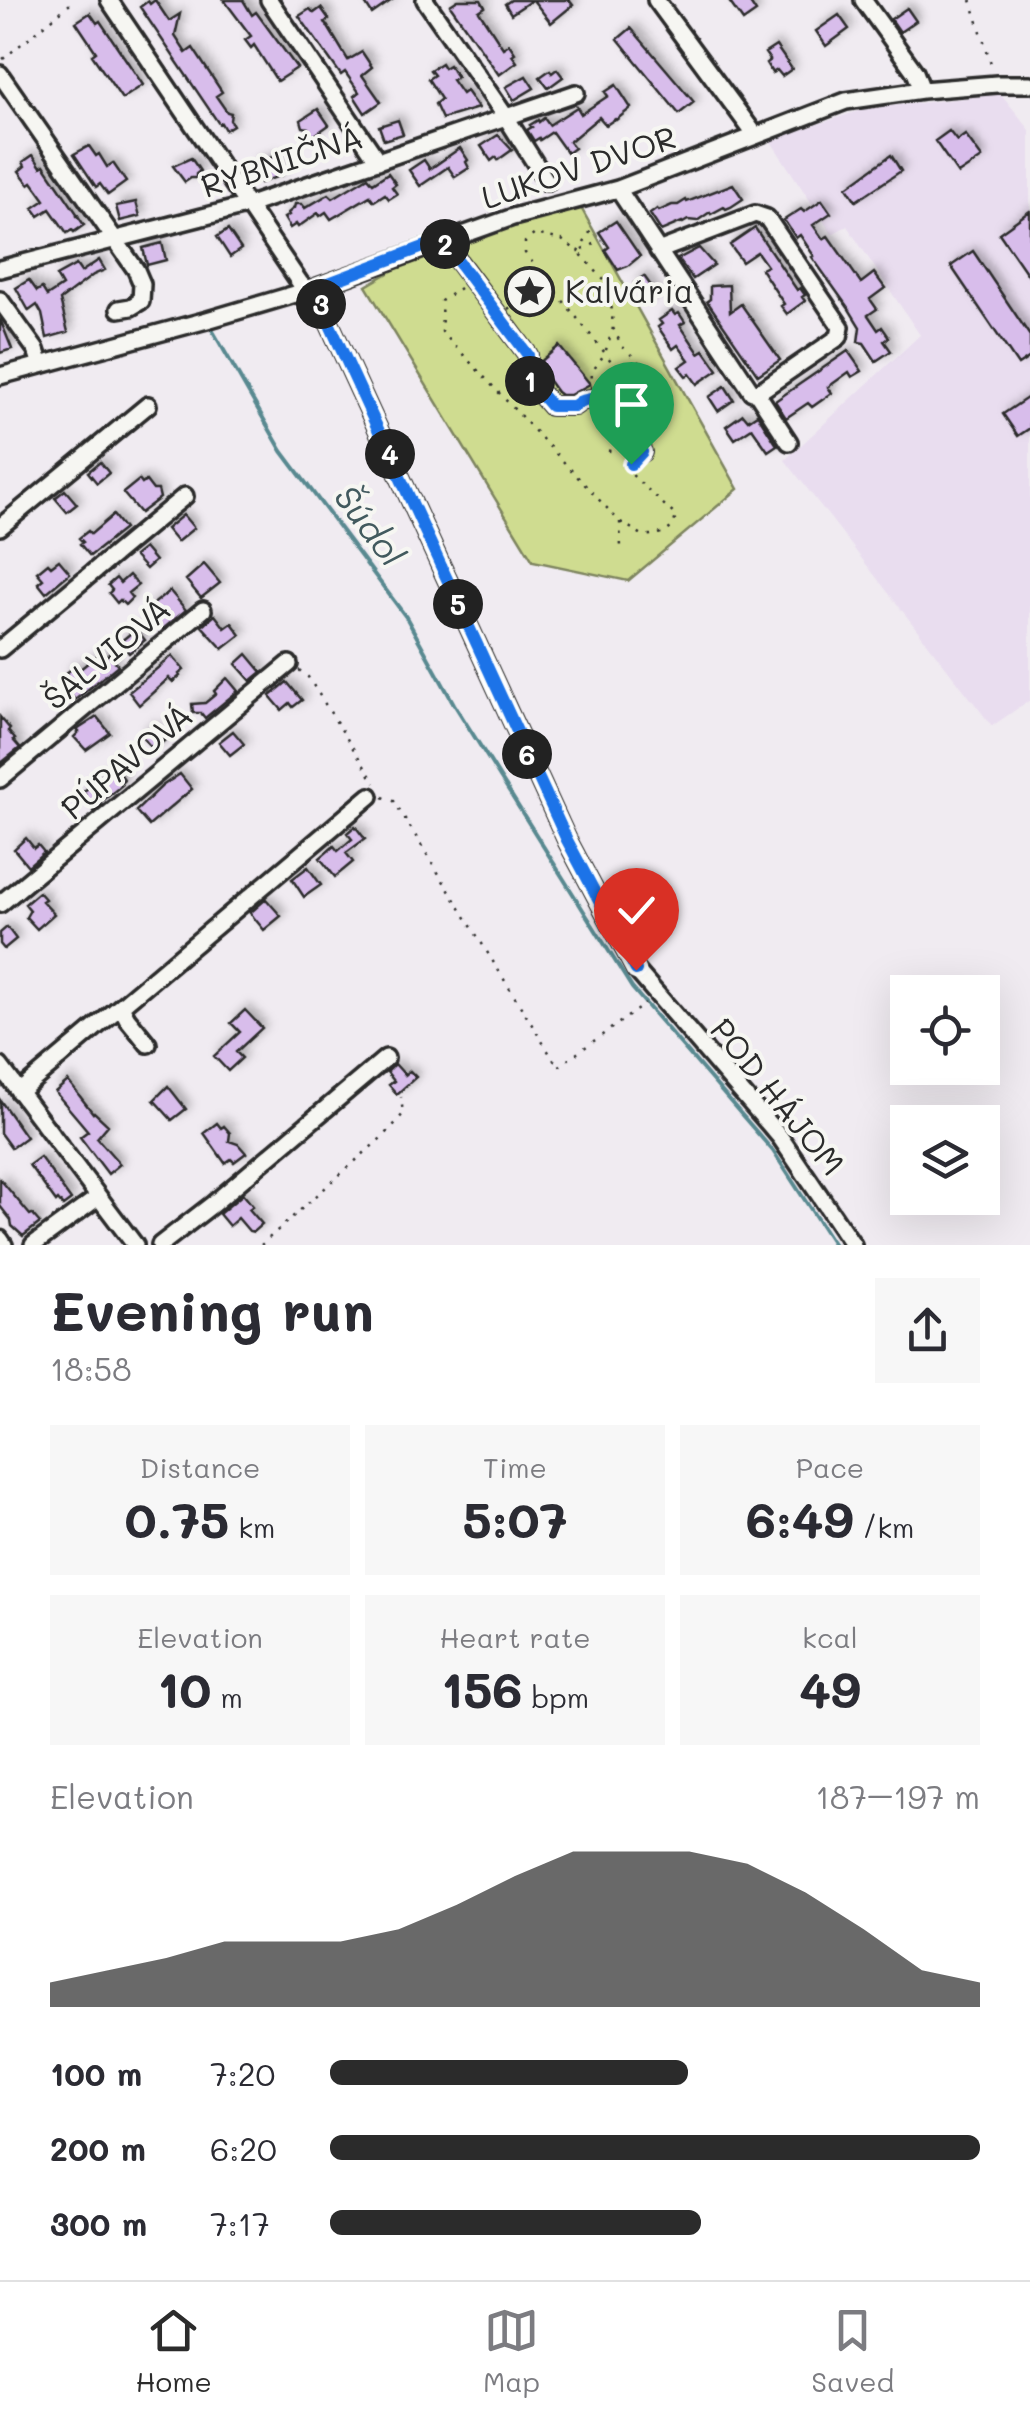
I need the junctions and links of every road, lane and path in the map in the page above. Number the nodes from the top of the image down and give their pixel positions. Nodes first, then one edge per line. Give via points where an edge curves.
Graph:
1 (75, 0) edge
2 (109, 0) edge
3 (269, 0) edge
4 (425, 0) edge
5 (656, 0) edge
6 (863, 0) edge
7 (971, 0) edge
8 (0, 62) edge
9 (0, 74) edge
10 (996, 84) junction
11 (1030, 84) edge
12 (922, 90) junction
13 (576, 93) dead end
14 (506, 117) junction
15 (756, 136) junction
16 (378, 160) junction
17 (547, 182) dead end
18 (618, 190) junction
19 (249, 206) junction
20 (594, 224) dead end
21 (114, 240) junction
22 (442, 240) junction
23 (602, 240) dead end
24 (658, 251) junction
25 (579, 252) junction
26 (0, 269) edge
27 (478, 275) junction
28 (553, 288) junction
29 (310, 290) junction
30 (0, 300) edge
31 (119, 309) dead end
32 (498, 316) junction
33 (613, 328) junction
34 (606, 353) junction
35 (41, 365) junction
36 (0, 376) edge
37 (632, 389) junction
38 (757, 393) junction
39 (590, 399) junction
40 (148, 404) dead end
41 (607, 408) junction
42 (656, 423) junction
43 (790, 442) dead end
44 (642, 452) junction
45 (184, 496) dead end
46 (620, 521) junction
47 (0, 526) edge
48 (621, 548) dead end
49 (204, 610) dead end
50 (0, 649) edge
51 (289, 664) joint
52 (0, 779) edge
53 (375, 793) junction
54 (0, 904) edge
55 (650, 1000) dead end
56 (121, 1006) junction
57 (148, 1044) dead end
58 (386, 1058) dead end
59 (0, 1066) edge
60 (19, 1092) junction
61 (401, 1097) dead end
62 (98, 1198) junction
63 (33, 1245) edge
64 (135, 1245) edge
65 (160, 1245) edge
66 (262, 1245) edge
67 (853, 1245) edge

1 - 8 path
2 - 19 street, POD HÁJOM
3 - 16 street
4 - 14 street
5 - 15 street
6 - 12 street
7 - 10 path
9 - 21 street
10 - 11 street, LUKOV DVOR
10 - 12 street, LUKOV DVOR
12 - 15 street, LUKOV DVOR via 846,101
13 - 14 street, RYBNIČNÁ
14 - 16 street, RYBNIČNÁ
14 - 17 street
15 - 18 street, LUKOV DVOR
16 - 19 street, RYBNIČNÁ
18 - 22 street, LUKOV DVOR
18 - 24 street
19 - 21 street, RYBNIČNÁ
19 - 29 street, POD HÁJOM
20 - 25 path
21 - 26 street, RYBNIČNÁ
21 - 31 street via 144,293 141,301
22 - 27 street
22 - 29 street, LUKOV DVOR
23 - 25 path
24 - 38 street
24 - 38 street via 754,214 767,218 841,327 840,337
25 - 28 path via 535,234 525,242 525,253
25 - 33 path via 610,287
27 - 32 street
27 - 46 path via 441,301 442,332
28 - 32 path via 532,304 526,296
28 - 34 path
29 - 35 street, LUKOV DVOR
29 - 67 street, POD HÁJOM via 567,840 636,970 780,1137
30 - 35 street
32 - 39 street via 528,355 527,378 551,406
33 - 34 path
33 - 42 path via 654,384
34 - 37 path
34 - 39 path via 592,372
35 - 36 street, LUKOV DVOR
37 - 41 path
37 - 42 path
38 - 43 street
39 - 41 street
40 - 47 street
41 - 44 street
42 - 44 path via 657,436
44 - 46 path via 630,473 676,516 674,527 644,536
45 - 50 street
46 - 48 path
49 - 52 street, ŠALVIOVÁ
51 - 53 path via 308,677
51 - 54 street, PÚPAVOVÁ
53 - 55 path via 394,801 558,1067
53 - 56 street
56 - 57 street
56 - 60 street
58 - 65 street
59 - 60 street
60 - 62 street
61 - 66 path via 403,1114 389,1131
62 - 63 street
62 - 64 street

